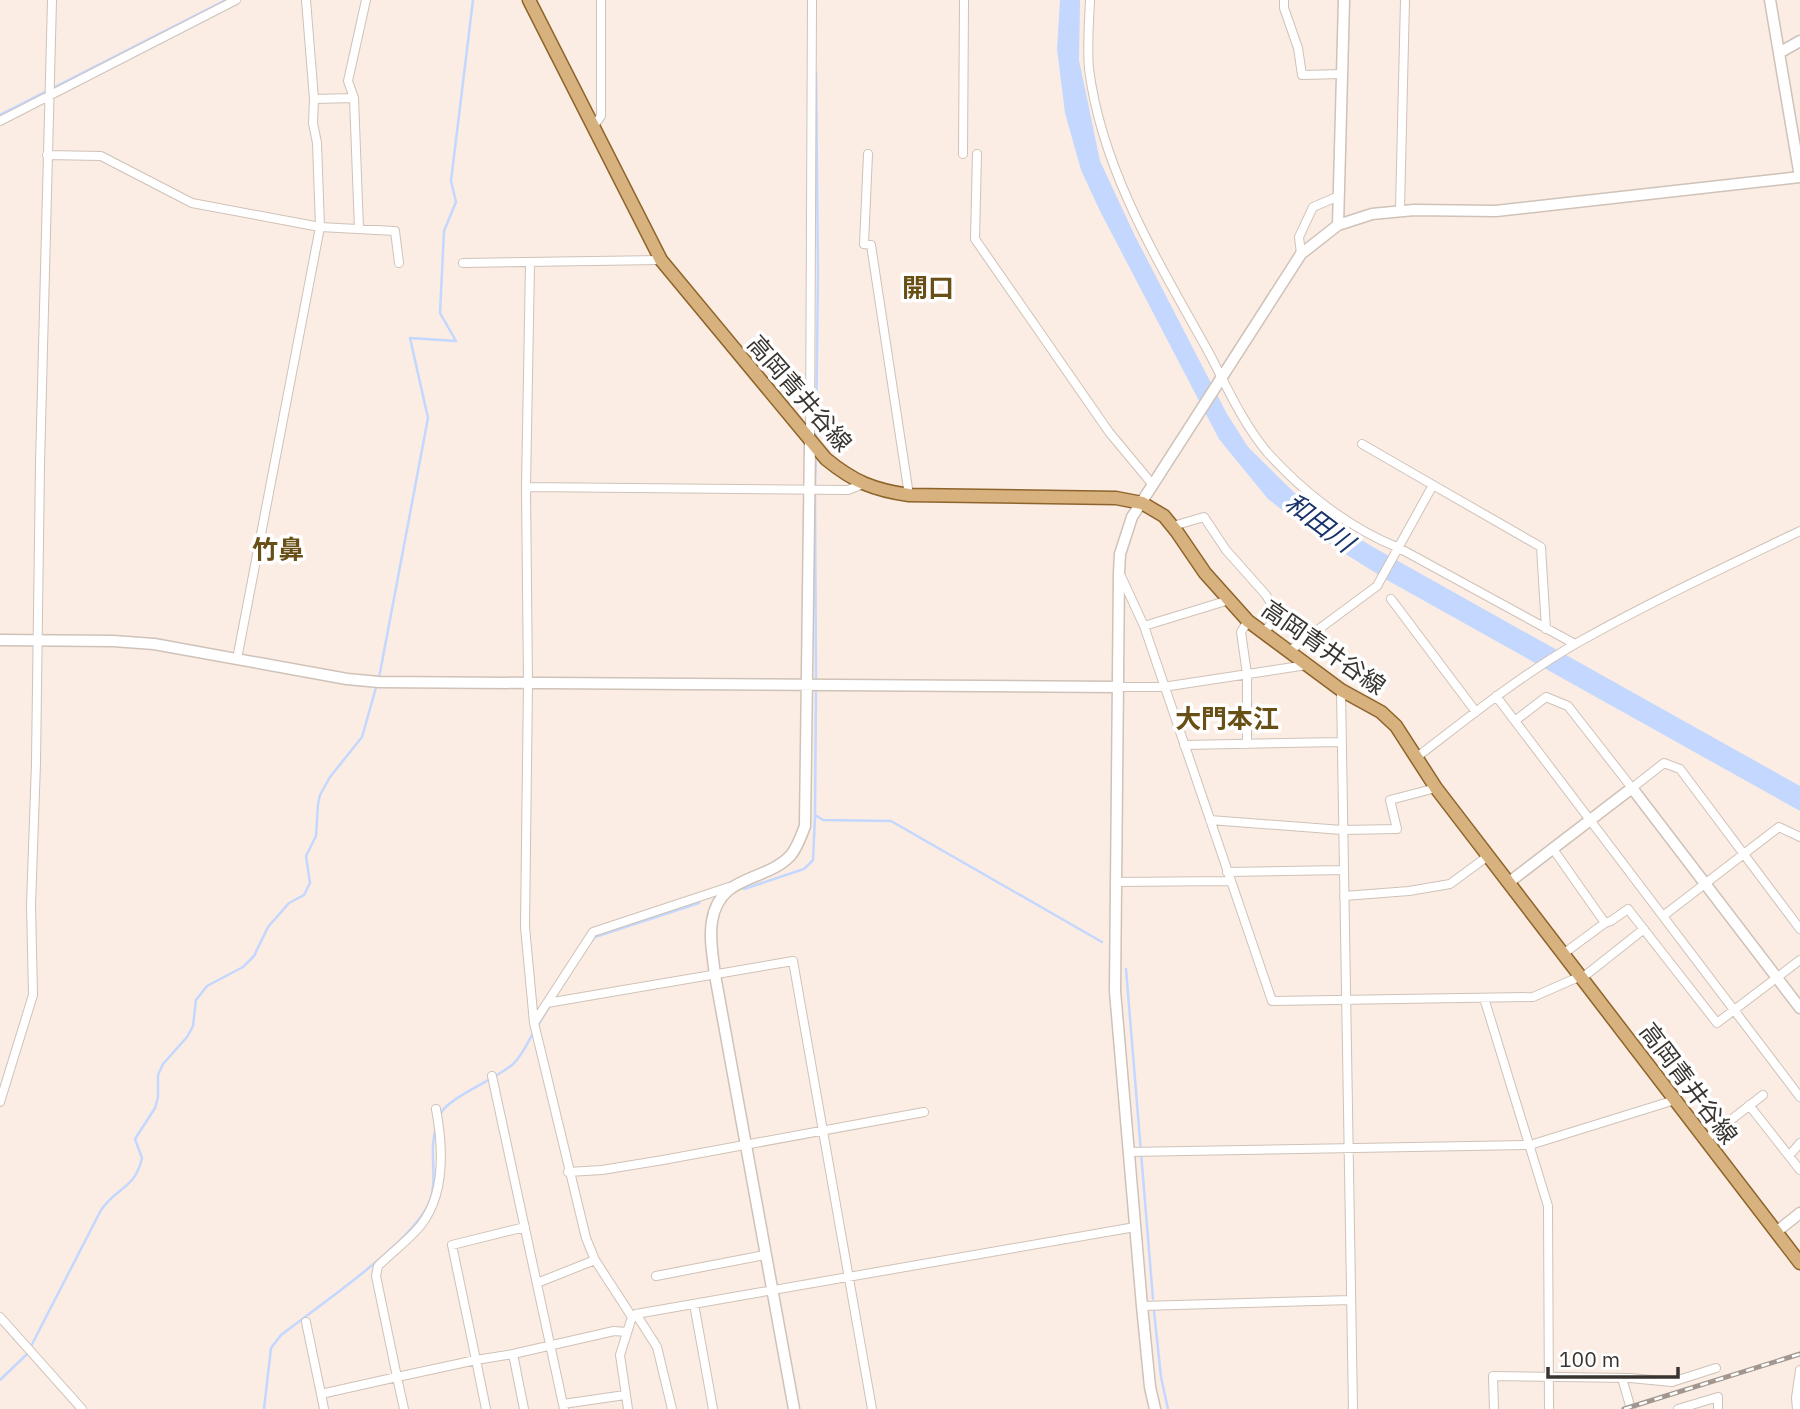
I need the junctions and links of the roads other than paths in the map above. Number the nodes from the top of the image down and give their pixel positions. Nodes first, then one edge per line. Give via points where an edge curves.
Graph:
1 (52, 0) edge
2 (236, 0) edge
3 (306, 0) edge
4 (366, 0) edge
5 (529, 0) edge
6 (601, 0) edge
7 (812, 0) edge
8 (964, 0) edge
9 (1090, 0) edge
10 (1284, 0) edge
11 (1344, 0) edge
12 (1405, 0) edge
13 (1770, 0) edge
14 (1800, 41) edge
15 (1780, 52) junction
16 (1342, 74) junction
17 (48, 96) junction
18 (354, 98) junction
19 (314, 99) junction
20 (0, 121) edge
21 (593, 127) junction
22 (868, 154) dead end
23 (963, 154) dead end
24 (976, 154) dead end
25 (47, 155) junction
26 (1800, 177) edge
27 (1339, 195) junction
28 (1400, 208) dead end
29 (1338, 225) junction
30 (320, 227) junction
31 (359, 229) junction
32 (1301, 254) junction
33 (661, 260) junction
34 (463, 262) dead end
35 (399, 263) dead end
36 (530, 263) junction
37 (1222, 377) junction
38 (810, 441) junction
39 (1362, 444) dead end
40 (863, 484) junction
41 (1153, 485) junction
42 (1433, 485) junction
43 (526, 487) junction
44 (808, 489) junction
45 (909, 495) junction
46 (1142, 503) junction
47 (1172, 526) junction
48 (1800, 531) edge
49 (1399, 548) junction
50 (1119, 573) junction
51 (1391, 599) dead end
52 (1229, 600) junction
53 (1248, 621) junction
54 (1143, 626) junction
55 (1546, 629) junction
56 (1263, 632) junction
57 (0, 640) edge
58 (38, 641) junction
59 (1575, 644) junction
60 (1289, 652) junction
61 (237, 659) junction
62 (1307, 665) junction
63 (1247, 674) junction
64 (528, 683) junction
65 (806, 684) junction
66 (1118, 687) junction
67 (1163, 687) junction
68 (1341, 690) junction
69 (1496, 696) junction
70 (1476, 712) junction
71 (1516, 720) junction
72 (1341, 742) junction
73 (1247, 744) junction
74 (1184, 745) junction
75 (1417, 757) junction
76 (1436, 788) junction
77 (1632, 788) junction
78 (1210, 820) junction
79 (1590, 822) junction
80 (1342, 830) junction
81 (1800, 837) edge
82 (1553, 849) junction
83 (1743, 853) junction
84 (1488, 856) junction
85 (1343, 870) junction
86 (1229, 876) junction
87 (1115, 882) junction
88 (1508, 883) junction
89 (1706, 883) junction
90 (731, 887) junction
91 (1344, 896) junction
92 (1663, 916) junction
93 (1605, 923) junction
94 (1644, 929) junction
95 (1800, 929) edge
96 (1563, 954) junction
97 (1800, 960) edge
98 (715, 975) junction
99 (1582, 977) junction
100 (1777, 978) junction
101 (1484, 998) junction
102 (1346, 999) junction
103 (547, 1003) junction
104 (1800, 1008) edge
105 (1735, 1010) junction
106 (534, 1023) junction
107 (492, 1076) dead end
108 (1763, 1095) dead end
109 (1800, 1097) edge
110 (1675, 1100) junction
111 (0, 1102) edge
112 (1749, 1105) junction
113 (436, 1109) dead end
114 (925, 1112) dead end
115 (823, 1132) junction
116 (1706, 1140) junction
117 (1800, 1143) edge
118 (745, 1144) junction
119 (1530, 1145) junction
120 (1350, 1149) junction
121 (1128, 1152) junction
122 (1789, 1156) junction
123 (1800, 1170) edge
124 (568, 1172) junction
125 (1800, 1213) edge
126 (525, 1227) junction
127 (1135, 1227) junction
128 (1776, 1232) junction
129 (765, 1255) junction
130 (595, 1260) junction
131 (1800, 1263) edge
132 (656, 1276) dead end
133 (848, 1279) junction
134 (537, 1283) junction
135 (771, 1291) junction
136 (1351, 1300) junction
137 (694, 1304) junction
138 (1142, 1306) junction
139 (634, 1316) junction
140 (0, 1317) edge
141 (306, 1322) dead end
142 (627, 1332) junction
143 (551, 1346) junction
144 (513, 1354) junction
145 (476, 1360) junction
146 (1716, 1368) dead end
147 (1800, 1370) edge
148 (1549, 1376) junction
149 (397, 1377) junction
150 (1622, 1378) junction
151 (321, 1394) junction
152 (625, 1395) junction
153 (563, 1406) edge
154 (82, 1409) edge
155 (324, 1409) edge
156 (404, 1409) edge
157 (486, 1409) edge
158 (524, 1409) edge
159 (628, 1409) edge
160 (672, 1409) edge
161 (713, 1409) edge
162 (794, 1409) edge
163 (872, 1409) edge
164 (1155, 1409) edge
165 (1353, 1409) edge
166 (1494, 1409) edge
167 (1549, 1409) edge
168 (1631, 1409) edge
169 (1678, 1409) edge
170 (1718, 1409) edge
171 (1797, 1409) edge

1 - 17 street
2 - 17 street
3 - 19 street
4 - 18 street via 348,81
5 - 21 main road, 高岡青井谷線
6 - 21 street via 601,116
7 - 38 street
8 - 23 street
9 - 37 street via 1089,67 1108,151 1154,251
10 - 16 street via 1302,75
11 - 16 street
12 - 28 street
13 - 15 street
14 - 15 street
15 - 26 street
16 - 27 street
17 - 20 street
17 - 25 street
18 - 19 street
18 - 31 street
19 - 30 street
21 - 33 main road, 高岡青井谷線
22 - 45 street via 864,244 871,245
24 - 41 street via 975,239 1109,432
25 - 30 street via 102,156 192,203
25 - 58 street
26 - 29 street via 1496,211 1371,214
27 - 29 street
27 - 32 street via 1313,207 1299,237
29 - 32 street
30 - 31 street
30 - 61 street
31 - 35 street via 396,231
32 - 37 street
33 - 36 street
33 - 38 main road, 高岡青井谷線
34 - 36 street
36 - 43 street
37 - 41 street
37 - 49 street via 1252,431 1289,473 1348,522
38 - 40 main road, 高岡青井谷線 via 843,473
38 - 44 street
39 - 42 street
40 - 44 street via 848,490
40 - 45 main road, 高岡青井谷線
41 - 46 street
42 - 49 street
42 - 55 street via 1541,547
43 - 44 street
43 - 64 street
44 - 65 street
45 - 46 main road, 高岡青井谷線 via 1071,496
46 - 47 main road, 高岡青井谷線
46 - 50 street via 1126,534
47 - 52 main road, 高岡青井谷線
47 - 56 street via 1203,517 1279,617
48 - 59 street
49 - 55 street
49 - 60 street via 1377,586
50 - 54 street
50 - 66 street
51 - 70 street
52 - 53 main road, 高岡青井谷線
52 - 54 street
53 - 56 main road, 高岡青井谷線
53 - 63 street via 1241,632
54 - 67 street
55 - 59 street
56 - 60 main road, 高岡青井谷線
57 - 58 street
58 - 61 street via 154,644
58 - 111 street via 33,995
59 - 69 street
60 - 62 main road, 高岡青井谷線
61 - 64 street via 379,682
62 - 63 street
62 - 68 main road, 高岡青井谷線
63 - 67 street
63 - 73 street
64 - 65 street
64 - 106 street via 525,927
65 - 66 street
65 - 90 street via 805,826 790,856
66 - 67 street
66 - 87 street
67 - 74 street
68 - 72 street
68 - 75 main road, 高岡青井谷線 via 1381,712
69 - 70 street
69 - 71 street
70 - 75 street
71 - 77 street via 1546,697 1567,706
71 - 79 street
72 - 73 street
72 - 80 street
73 - 74 street
74 - 78 street
75 - 76 main road, 高岡青井谷線
76 - 80 street via 1390,800 1397,829
76 - 84 main road, 高岡青井谷線
77 - 79 street
77 - 83 street via 1664,763 1679,769
77 - 89 street
78 - 80 street
78 - 86 street
79 - 82 street
79 - 92 street
80 - 85 street
81 - 83 street via 1779,827
82 - 88 street
82 - 93 street
83 - 89 street
83 - 95 street
84 - 88 main road, 高岡青井谷線
84 - 91 street via 1450,884
85 - 86 street
85 - 91 street
86 - 87 street
86 - 102 street via 1272,1001
87 - 121 street via 1115,991
88 - 96 main road, 高岡青井谷線
89 - 92 street
89 - 100 street
90 - 98 street via 718,901 712,919
90 - 103 street via 593,932
91 - 102 street
92 - 105 street
93 - 94 street via 1628,909
93 - 96 street
94 - 99 street
94 - 105 street via 1717,1023
96 - 99 main road, 高岡青井谷線
97 - 100 street
98 - 103 street
98 - 115 street via 793,961
98 - 118 street
99 - 101 street via 1537,996
99 - 110 main road, 高岡青井谷線
100 - 104 street
100 - 105 street
101 - 102 street
101 - 119 street
102 - 120 street
103 - 106 street
105 - 109 street
106 - 124 street
107 - 126 street
108 - 112 street
110 - 116 main road, 高岡青井谷線
110 - 119 street
112 - 116 street
112 - 122 street
113 - 149 street via 440,1156 433,1204 422,1224 378,1266 376,1276
114 - 115 street
115 - 118 street
115 - 133 street
116 - 128 main road, 高岡青井谷線
117 - 122 street
118 - 124 street
118 - 129 street
119 - 120 street
119 - 148 street via 1548,1206
120 - 121 street
120 - 136 street
121 - 127 street
122 - 123 street
124 - 130 street
125 - 128 street
126 - 134 street
126 - 145 street via 452,1245
127 - 133 street
127 - 138 street
128 - 131 main road, 高岡青井谷線
129 - 132 street
129 - 135 street
130 - 134 street
130 - 139 street
133 - 135 street
133 - 163 street
134 - 143 street
135 - 137 street
135 - 162 street
136 - 138 street
136 - 165 street
137 - 139 street
137 - 161 street
138 - 164 street
139 - 142 street
139 - 160 street via 657,1348
140 - 154 street
141 - 151 street
142 - 143 street
142 - 152 street via 620,1355
143 - 144 street
143 - 153 street
144 - 145 street
144 - 158 street
145 - 149 street
145 - 157 street
146 - 150 street via 1672,1382
147 - 171 street
148 - 150 street
148 - 166 street via 1493,1376
148 - 167 street
149 - 151 street
149 - 156 street
150 - 168 street
151 - 155 street
152 - 153 street
152 - 159 street
169 - 170 street via 1718,1397

